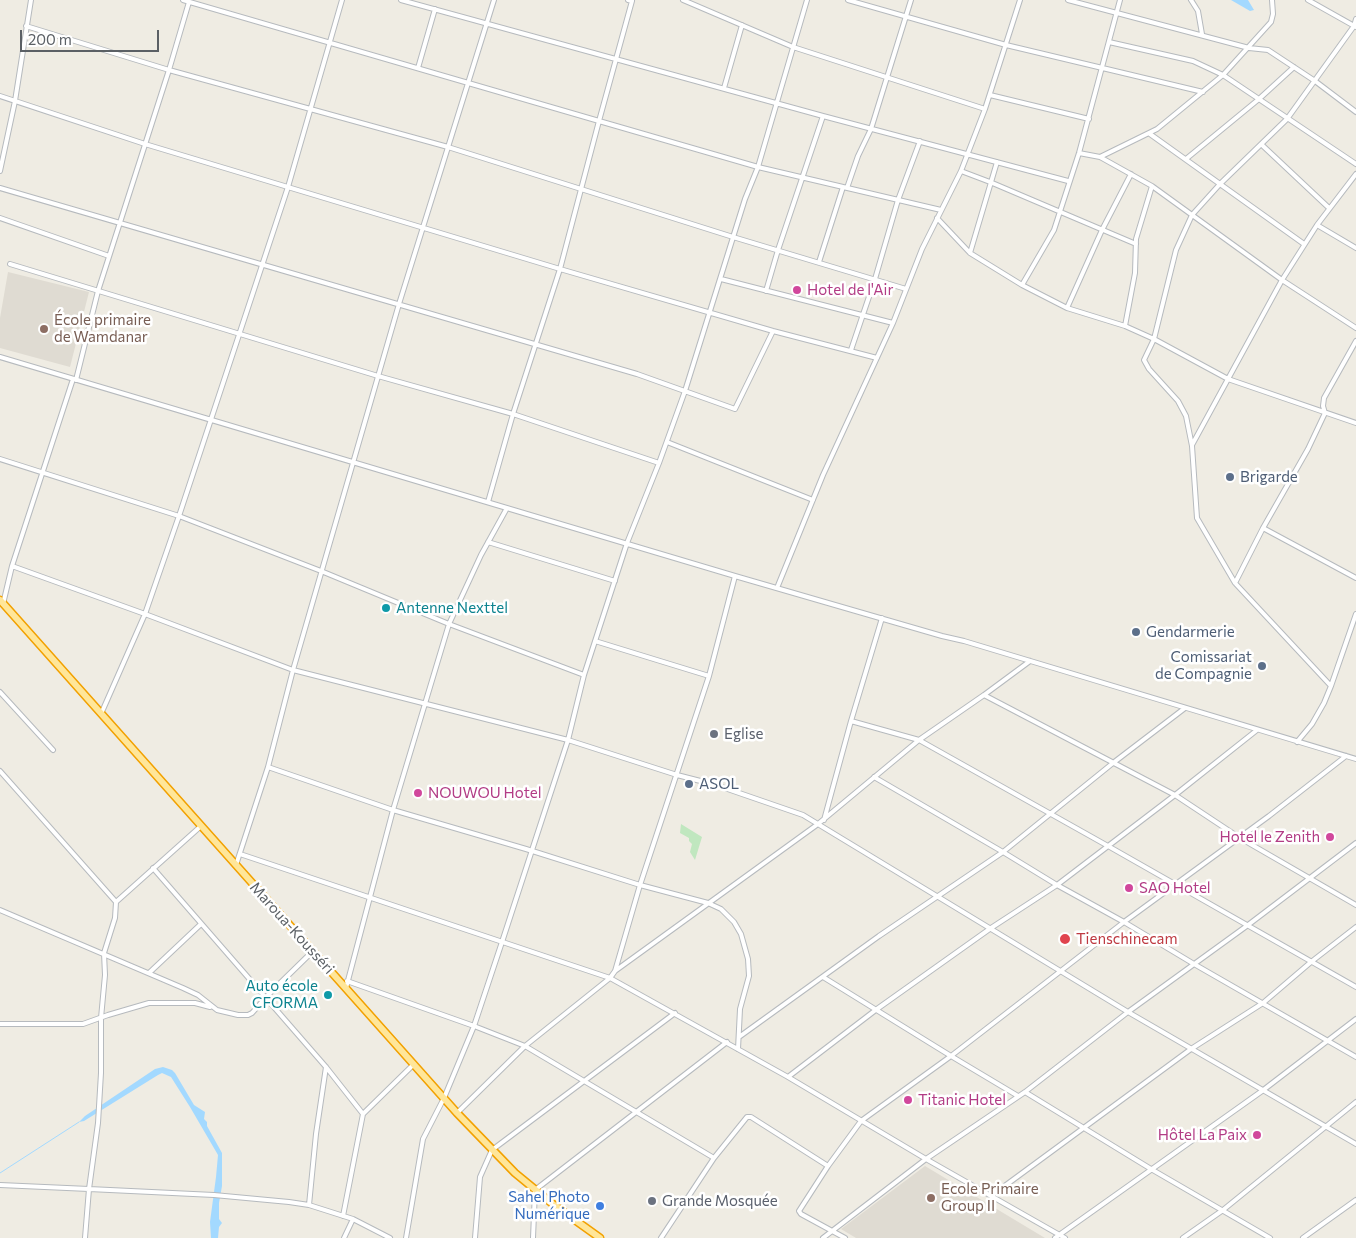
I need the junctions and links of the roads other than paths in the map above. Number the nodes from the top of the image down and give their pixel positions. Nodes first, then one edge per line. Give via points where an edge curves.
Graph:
1 (31, 0) edge
2 (184, 0) edge
3 (342, 0) edge
4 (401, 0) edge
5 (494, 0) edge
6 (632, 0) edge
7 (683, 0) edge
8 (807, 0) edge
9 (848, 0) edge
10 (911, 0) edge
11 (1020, 0) edge
12 (1068, 0) edge
13 (1120, 0) edge
14 (1190, 0) edge
15 (1272, 0) edge
16 (1308, 0) edge
17 (189, 1) edge
18 (434, 9) junction
19 (1117, 12) junction
20 (907, 17) junction
21 (1356, 19) edge
22 (486, 23) junction
23 (742, 25) junction
24 (26, 26) junction
25 (1355, 27) edge
26 (1202, 34) junction
27 (331, 42) junction
28 (1109, 42) junction
29 (1006, 45) junction
30 (793, 47) junction
31 (1249, 48) junction
32 (615, 58) junction
33 (1103, 67) junction
34 (1294, 67) junction
35 (418, 68) junction
36 (169, 70) junction
37 (1224, 75) junction
38 (888, 78) junction
39 (1315, 81) junction
40 (468, 82) junction
41 (724, 88) junction
42 (1203, 92) junction
43 (990, 95) junction
44 (0, 96) edge
45 (1259, 99) junction
46 (15, 102) junction
47 (776, 103) junction
48 (312, 108) junction
49 (985, 109) junction
50 (1356, 112) edge
51 (823, 116) junction
52 (1089, 119) junction
53 (1287, 119) junction
54 (599, 121) junction
55 (871, 128) junction
56 (1150, 134) junction
57 (920, 141) junction
58 (145, 144) junction
59 (1262, 145) junction
60 (448, 147) junction
61 (1079, 153) junction
62 (968, 155) junction
63 (1100, 157) junction
64 (1186, 159) junction
65 (997, 162) junction
66 (1356, 164) edge
67 (758, 166) junction
68 (0, 171) edge
69 (961, 171) junction
70 (1131, 174) junction
71 (1356, 174) edge
72 (803, 176) junction
73 (1068, 181) junction
74 (990, 182) junction
75 (1220, 184) junction
76 (1152, 186) junction
77 (288, 187) junction
78 (580, 187) junction
79 (0, 188) edge
80 (845, 188) junction
81 (898, 200) junction
82 (1330, 208) junction
83 (941, 210) junction
84 (1059, 210) junction
85 (1192, 216) junction
86 (0, 218) edge
87 (937, 218) junction
88 (119, 224) junction
89 (1317, 225) junction
90 (423, 227) junction
91 (1102, 230) junction
92 (733, 237) junction
93 (1136, 244) junction
94 (1304, 244) junction
95 (1356, 248) edge
96 (778, 250) junction
97 (970, 253) junction
98 (109, 256) junction
99 (819, 262) junction
100 (10, 264) dead end
101 (262, 264) junction
102 (560, 269) junction
103 (721, 279) junction
104 (875, 279) junction
105 (1282, 280) junction
106 (1022, 285) junction
107 (906, 288) junction
108 (98, 291) junction
109 (766, 291) junction
110 (399, 304) junction
111 (1067, 308) junction
112 (711, 313) junction
113 (863, 316) junction
114 (893, 323) junction
115 (1125, 326) junction
116 (1356, 328) edge
117 (773, 331) junction
118 (239, 334) junction
119 (1154, 339) junction
120 (1356, 341) edge
121 (534, 345) junction
122 (851, 350) junction
123 (0, 357) edge
124 (877, 358) junction
125 (378, 376) junction
126 (1228, 379) junction
127 (74, 380) junction
128 (685, 391) junction
129 (1325, 413) junction
130 (513, 414) junction
131 (211, 421) junction
132 (1356, 423) edge
133 (667, 442) junction
134 (1192, 446) junction
135 (0, 459) edge
136 (353, 461) junction
137 (659, 463) junction
138 (43, 472) junction
139 (813, 500) junction
140 (488, 502) junction
141 (507, 508) junction
142 (180, 516) junction
143 (1263, 528) junction
144 (488, 542) junction
145 (627, 543) junction
146 (12, 566) junction
147 (321, 571) junction
148 (735, 576) junction
149 (1356, 578) edge
150 (615, 581) junction
151 (1235, 582) junction
152 (777, 588) junction
153 (1, 602) edge
154 (144, 614) junction
155 (1356, 614) edge
156 (882, 618) junction
157 (449, 624) junction
158 (595, 642) junction
159 (1030, 661) junction
160 (292, 670) junction
161 (584, 675) junction
162 (709, 676) junction
163 (1331, 686) junction
164 (0, 692) edge
165 (984, 695) junction
166 (425, 704) junction
167 (1185, 708) junction
168 (102, 714) junction
169 (851, 721) junction
170 (1257, 730) junction
171 (568, 740) junction
172 (919, 740) junction
173 (1298, 742) junction
174 (53, 750) dead end
175 (1346, 756) junction
176 (1356, 759) edge
177 (1112, 763) junction
178 (268, 767) junction
179 (0, 771) edge
180 (676, 774) junction
181 (874, 777) junction
182 (1175, 795) junction
183 (393, 810) junction
184 (1051, 814) junction
185 (824, 820) junction
186 (818, 824) junction
187 (201, 826) junction
188 (1240, 838) junction
189 (1356, 843) edge
190 (1108, 846) junction
191 (531, 850) junction
192 (1003, 852) junction
193 (240, 854) junction
194 (236, 865) junction
195 (154, 868) junction
196 (1310, 877) junction
197 (640, 885) junction
198 (1057, 885) junction
199 (1176, 885) junction
200 (937, 896) junction
201 (370, 898) junction
202 (116, 902) junction
203 (708, 903) junction
204 (1356, 905) edge
205 (0, 910) edge
206 (1124, 922) junction
207 (201, 924) junction
208 (1248, 925) junction
209 (1356, 927) edge
210 (991, 928) junction
211 (502, 942) junction
212 (313, 950) junction
213 (104, 954) junction
214 (1311, 962) junction
215 (1194, 964) junction
216 (1061, 970) junction
217 (615, 971) junction
218 (149, 973) junction
219 (823, 977) junction
220 (610, 978) junction
221 (347, 980) junction
222 (1356, 987) edge
223 (346, 988) junction
224 (266, 998) junction
225 (1263, 1003) junction
226 (877, 1009) junction
227 (217, 1010) junction
228 (1128, 1012) junction
229 (675, 1013) junction
230 (101, 1018) junction
231 (1356, 1019) edge
232 (0, 1024) edge
233 (474, 1026) junction
234 (740, 1037) junction
235 (1327, 1041) junction
236 (726, 1042) junction
237 (525, 1046) junction
238 (1191, 1048) junction
239 (738, 1049) junction
240 (950, 1056) junction
241 (1356, 1057) edge
242 (414, 1064) junction
243 (326, 1067) junction
244 (788, 1077) junction
245 (583, 1080) junction
246 (1262, 1091) junction
247 (1025, 1092) junction
248 (1018, 1096) junction
249 (444, 1098) junction
250 (1356, 1102) edge
251 (637, 1112) junction
252 (457, 1113) junction
253 (364, 1114) junction
254 (861, 1121) junction
255 (1325, 1126) junction
256 (1084, 1128) junction
257 (1356, 1144) edge
258 (492, 1150) junction
259 (714, 1158) junction
260 (926, 1160) junction
261 (828, 1166) junction
262 (1151, 1169) junction
263 (0, 1185) edge
264 (88, 1189) junction
265 (535, 1190) junction
266 (991, 1196) junction
267 (1356, 1200) edge
268 (309, 1206) junction
269 (1223, 1210) junction
270 (343, 1216) junction
271 (353, 1219) junction
272 (833, 1230) junction
273 (589, 1234) edge
274 (1059, 1235) junction
275 (85, 1238) edge
276 (344, 1238) edge
277 (390, 1238) edge
278 (406, 1238) edge
279 (475, 1238) edge
280 (533, 1238) edge
281 (600, 1238) edge
282 (660, 1238) edge
283 (823, 1238) edge
284 (845, 1238) edge
285 (1055, 1238) edge
286 (1065, 1238) edge
287 (1183, 1238) edge
288 (1270, 1238) edge
289 (1303, 1238) edge

1 - 24 street
2 - 17 street
3 - 27 street
4 - 18 street
5 - 22 street
6 - 32 street
7 - 23 street
8 - 30 street
9 - 20 street
10 - 20 street
11 - 29 street
12 - 19 street
13 - 19 street
14 - 26 street via 1198,11
15 - 31 street via 1271,22
16 - 25 street
17 - 27 street
17 - 36 street
18 - 22 street
18 - 35 street
19 - 26 street
19 - 28 street
20 - 29 street
20 - 38 street
21 - 25 street
22 - 32 street
22 - 40 street
23 - 30 street
23 - 41 street
24 - 36 street
24 - 46 street
25 - 39 street
26 - 31 street
27 - 35 street
27 - 48 street
28 - 33 street
28 - 37 street via 1193,61
29 - 33 street
29 - 43 street
30 - 38 street
30 - 47 street
31 - 34 street via 1268,50
31 - 37 street
32 - 41 street
32 - 54 street
33 - 42 street
33 - 52 street
34 - 39 street
34 - 45 street
35 - 40 street
36 - 48 street
36 - 58 street
37 - 42 street
37 - 45 street
38 - 49 street
38 - 55 street
39 - 50 street
39 - 53 street
40 - 54 street
40 - 60 street
41 - 47 street
42 - 56 street
43 - 49 street
43 - 52 street
44 - 46 street
45 - 53 street
45 - 64 street
46 - 58 street
46 - 68 street
47 - 51 street
47 - 67 street
48 - 60 street
48 - 77 street
49 - 62 street
51 - 55 street
51 - 72 street
52 - 61 street
53 - 59 street
53 - 66 street
54 - 67 street
54 - 78 street
55 - 57 street
55 - 80 street
56 - 63 street
56 - 64 street
57 - 62 street
57 - 81 street
58 - 77 street
58 - 88 street
59 - 75 street
59 - 82 street
60 - 78 street
60 - 90 street
61 - 63 street
61 - 73 street
62 - 65 street
62 - 69 street
63 - 70 street
64 - 75 street
65 - 73 street
65 - 74 street
67 - 72 street
67 - 92 street
69 - 74 street
69 - 83 street
70 - 76 street
70 - 91 street
71 - 82 street
72 - 80 street
72 - 96 street
73 - 84 street
74 - 84 street
74 - 97 street
75 - 85 street
75 - 94 street
76 - 85 street
76 - 93 street
77 - 90 street
77 - 101 street
78 - 92 street
78 - 102 street
79 - 88 street
80 - 81 street
80 - 99 street
81 - 83 street
81 - 104 street
82 - 89 street
83 - 87 street
84 - 91 street
84 - 106 street via 1054,230
85 - 105 street
85 - 119 street via 1172,261
86 - 98 street
87 - 97 street
87 - 107 street
88 - 98 street
88 - 101 street
89 - 94 street
89 - 95 street
90 - 102 street
90 - 110 street
91 - 93 street
91 - 111 street
92 - 96 street
92 - 103 street
93 - 115 street
94 - 105 street
96 - 99 street
96 - 109 street
97 - 106 street
98 - 108 street
99 - 104 street
100 - 108 street
101 - 110 street
101 - 118 street
102 - 112 street
102 - 121 street
103 - 109 street
103 - 112 street
104 - 107 street
104 - 113 street
105 - 116 street
105 - 126 street
106 - 111 street
107 - 114 street
108 - 118 street
108 - 127 street
109 - 113 street
110 - 121 street
110 - 125 street
111 - 115 street
112 - 117 street
112 - 128 street
113 - 114 street
113 - 122 street
114 - 124 street
115 - 119 street
117 - 122 street
117 - 128 street via 735,410
118 - 125 street
118 - 131 street
119 - 126 street
119 - 134 street via 1144,360 1178,401 1186,416
120 - 129 street via 1324,398
121 - 128 street
121 - 130 street
122 - 124 street
123 - 127 street
124 - 139 street
125 - 130 street
125 - 136 street
126 - 129 street
126 - 134 street
127 - 131 street
127 - 138 street
128 - 133 street
129 - 132 street
129 - 143 street
130 - 137 street
130 - 140 street
131 - 136 street
131 - 142 street
133 - 137 street
133 - 139 street
134 - 151 street via 1197,518
135 - 138 street
136 - 140 street
136 - 147 street
137 - 145 street
138 - 142 street
138 - 146 street
139 - 152 street
140 - 141 street
141 - 144 street
141 - 145 street
142 - 147 street
142 - 154 street
143 - 149 street
143 - 151 street
144 - 150 street
144 - 157 street
145 - 148 street
145 - 150 street
146 - 153 street
146 - 154 street
147 - 157 street
147 - 160 street
148 - 152 street
148 - 162 street
150 - 158 street
151 - 163 street
152 - 156 street
153 - 168 highway, Maroua-Kousséri
154 - 160 street
154 - 168 street
155 - 163 street
156 - 159 street
156 - 169 street
157 - 161 street
157 - 166 street
158 - 161 street
158 - 162 street
159 - 165 street
159 - 167 street
160 - 166 street
160 - 178 street
161 - 171 street
162 - 180 street
163 - 173 street via 1312,724
164 - 174 street
165 - 172 street
165 - 177 street
166 - 171 street
166 - 183 street
167 - 170 street
167 - 177 street
168 - 187 highway, Maroua-Kousséri
169 - 172 street
169 - 185 street
170 - 173 street
170 - 182 street
171 - 180 street
171 - 191 street
172 - 181 street
172 - 184 street
173 - 175 street
175 - 176 street
175 - 188 street
177 - 182 street
177 - 184 street
178 - 183 street
178 - 193 street
179 - 202 street
180 - 186 street via 786,808
180 - 197 street
181 - 185 street
181 - 192 street
182 - 188 street
182 - 190 street
183 - 191 street
183 - 201 street
184 - 190 street
184 - 192 street
185 - 186 street
186 - 200 street
186 - 203 street
187 - 194 highway, Maroua-Kousséri
187 - 195 street
188 - 196 street
188 - 199 street
189 - 196 street
190 - 198 street
190 - 199 street
191 - 197 street
191 - 211 street
192 - 198 street
192 - 200 street
193 - 194 street
193 - 201 street
194 - 212 highway, Maroua-Kousséri
195 - 202 street
195 - 207 street
196 - 204 street
196 - 208 street
197 - 203 street
197 - 217 street
198 - 206 street
198 - 210 street
199 - 206 street
199 - 208 street
200 - 210 street
200 - 219 street
201 - 211 street
201 - 221 street
202 - 213 street via 116,918
203 - 217 street
203 - 234 street via 728,914 744,944 749,976 740,1009
205 - 213 street
206 - 215 street
206 - 216 street
207 - 218 street
207 - 224 street
208 - 214 street
208 - 215 street
209 - 214 street
210 - 216 street
210 - 226 street
211 - 220 street
211 - 233 street
212 - 223 highway, Maroua-Kousséri
212 - 224 street
213 - 218 street
213 - 230 street
214 - 222 street
214 - 225 street
215 - 225 street
215 - 228 street
216 - 228 street
216 - 240 street
217 - 220 street
218 - 227 street via 198,995
219 - 226 street
219 - 234 street
220 - 229 street
220 - 237 street
221 - 223 street
221 - 233 street
223 - 242 highway, Maroua-Kousséri
224 - 227 street via 248,1015
224 - 243 street
225 - 235 street
225 - 238 street
226 - 240 street
226 - 244 street
227 - 230 street via 195,1003 149,1003
228 - 238 street
228 - 247 street
229 - 236 street
229 - 245 street
230 - 232 street via 70,1025
230 - 264 street via 98,1123
231 - 235 street
233 - 237 street
233 - 249 street
234 - 239 street
235 - 241 street
235 - 246 street
236 - 239 street
236 - 251 street
237 - 245 street
237 - 252 street
238 - 246 street
238 - 256 street
239 - 244 street
240 - 248 street
240 - 254 street
242 - 249 highway, Maroua-Kousséri
242 - 253 street
243 - 253 street
243 - 268 street
244 - 254 street
245 - 251 street
245 - 258 street
246 - 255 street
246 - 262 street
247 - 248 street
247 - 256 street
248 - 260 street
249 - 252 highway, Maroua-Kousséri
249 - 278 street via 423,1139
250 - 255 street
251 - 259 street
251 - 265 street
252 - 258 highway, Maroua-Kousséri
253 - 270 street
254 - 260 street
254 - 261 street
255 - 257 street
255 - 269 street
256 - 262 street
256 - 266 street
258 - 265 highway, Maroua-Kousséri
258 - 279 street via 480,1177
259 - 261 street via 749,1116
259 - 282 street
260 - 266 street
260 - 272 street
261 - 272 street via 799,1211
262 - 269 street
262 - 274 street
263 - 264 street
264 - 268 street via 214,1195
264 - 275 street
265 - 273 highway, Maroua-Kousséri
265 - 280 street
266 - 274 street
267 - 289 street
268 - 270 street
269 - 287 street
269 - 288 street
270 - 271 street
271 - 276 street
271 - 277 street
272 - 283 street
272 - 284 street
273 - 281 highway, Maroua-Kousséri
274 - 285 street
274 - 286 street

